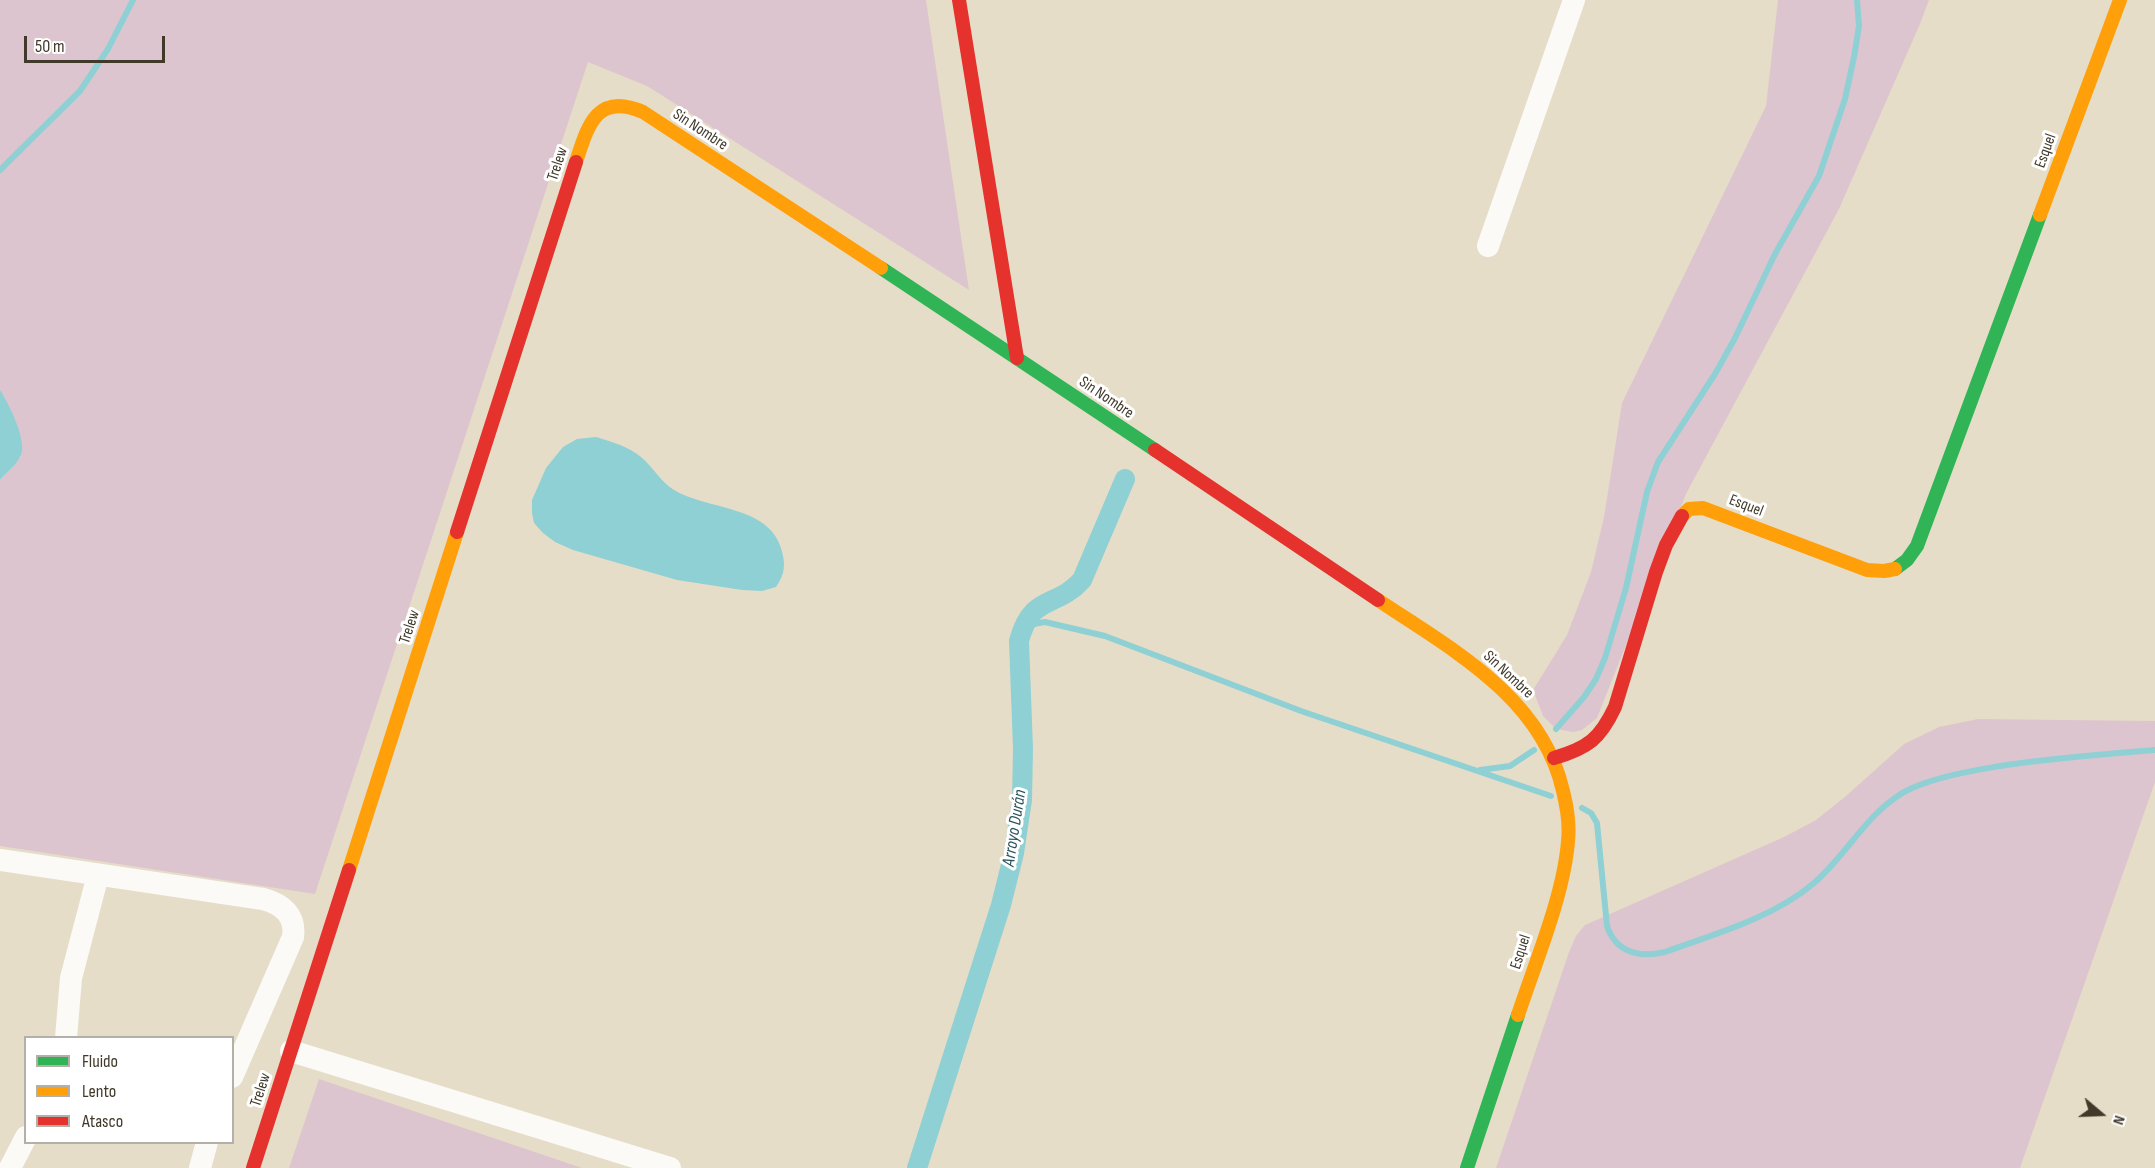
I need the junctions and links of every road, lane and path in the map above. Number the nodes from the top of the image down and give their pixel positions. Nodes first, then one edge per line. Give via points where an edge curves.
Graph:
1 (959, 0) edge
2 (1574, 0) edge
3 (2120, 0) edge
4 (610, 105) joint
5 (1488, 246) dead end
6 (1017, 358) junction
7 (1554, 758) junction
8 (0, 860) edge
9 (98, 874) junction
10 (66, 1036) edge
11 (291, 1052) junction
12 (234, 1072) edge
13 (24, 1141) edge
14 (207, 1144) edge
15 (9, 1168) edge
16 (200, 1168) edge
17 (253, 1168) edge
18 (670, 1168) edge
19 (1467, 1168) edge

1 - 6 street
2 - 5 street
3 - 7 street, Esquel via 1917,546 1908,560 1881,573 1867,570 1713,510 1693,507 1686,511 1671,535 1658,567 1609,721 1587,748
4 - 6 street, Sin Nombre via 622,104 643,112
4 - 11 street, Trelew via 600,110 586,131
6 - 7 street, Sin Nombre via 1472,663 1518,705
7 - 19 street, Esquel via 1568,816 1569,842 1563,873
8 - 9 street
9 - 10 street via 71,978
9 - 12 street via 263,899 281,905 287,912 294,928 290,946
11 - 17 street, Trelew
11 - 18 street
13 - 15 street
14 - 16 street

